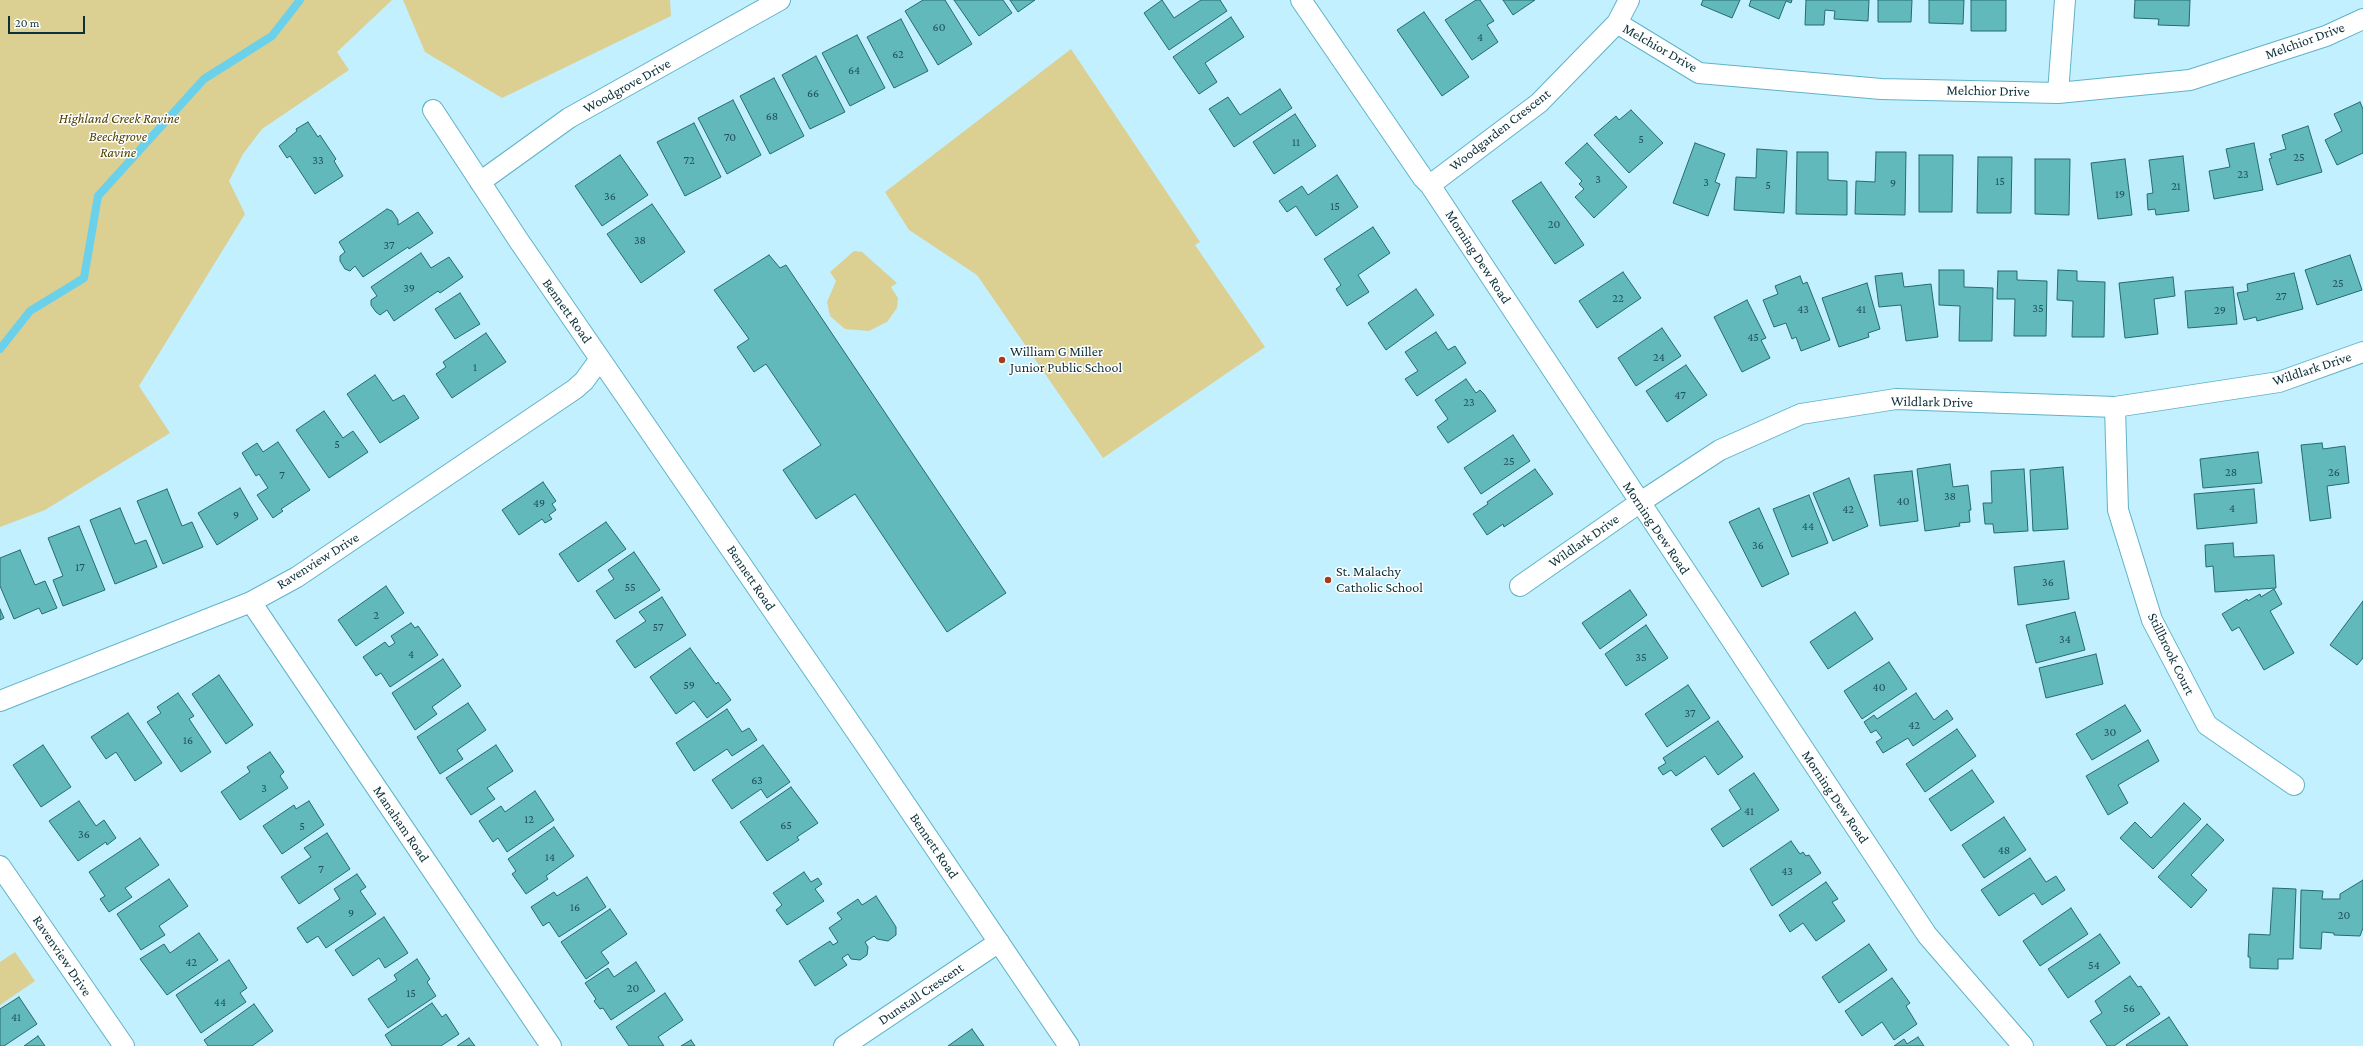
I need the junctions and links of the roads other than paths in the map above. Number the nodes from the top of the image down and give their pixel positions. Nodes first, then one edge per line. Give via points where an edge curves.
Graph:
1 (780, 0) edge
2 (1301, 0) edge
3 (1629, 0) edge
4 (2064, 0) edge
5 (2363, 19) edge
6 (1616, 23) junction
7 (2058, 93) junction
8 (433, 110) dead end
9 (480, 182) junction
10 (1430, 185) junction
11 (2363, 352) edge
12 (600, 359) junction
13 (2115, 407) junction
14 (1639, 503) junction
15 (1520, 586) dead end
16 (251, 602) junction
17 (0, 701) edge
18 (2294, 784) dead end
19 (0, 866) edge
20 (999, 942) junction
21 (124, 1046) edge
22 (550, 1046) edge
23 (844, 1046) edge
24 (1069, 1046) edge
25 (2023, 1046) edge

1 - 9 street, Woodgrove Drive via 569,118
2 - 10 street, Morning Dew Road
3 - 6 street, Woodgarden Crescent
4 - 7 street
5 - 7 street, Melchior Drive via 2326,36 2190,80
6 - 7 street, Melchior Drive via 1699,73 1882,89
6 - 10 street, Woodgarden Crescent via 1539,103
8 - 9 street, Bennett Road
9 - 12 street, Bennett Road
10 - 14 street, Morning Dew Road
11 - 13 street, Wildlark Drive via 2279,382
12 - 16 street, Ravenview Drive via 575,389 297,577
12 - 20 street, Bennett Road
13 - 14 street, Wildlark Drive via 1896,399 1801,414 1720,450
13 - 18 street, Stillbrook Court via 2118,510 2152,620 2207,725
14 - 15 street, Wildlark Drive
14 - 25 street, Morning Dew Road via 1927,935
16 - 17 street, Ravenview Drive
16 - 22 street, Manaham Road
19 - 21 street, Ravenview Drive
20 - 23 street, Dunstall Crescent
20 - 24 street, Bennett Road

